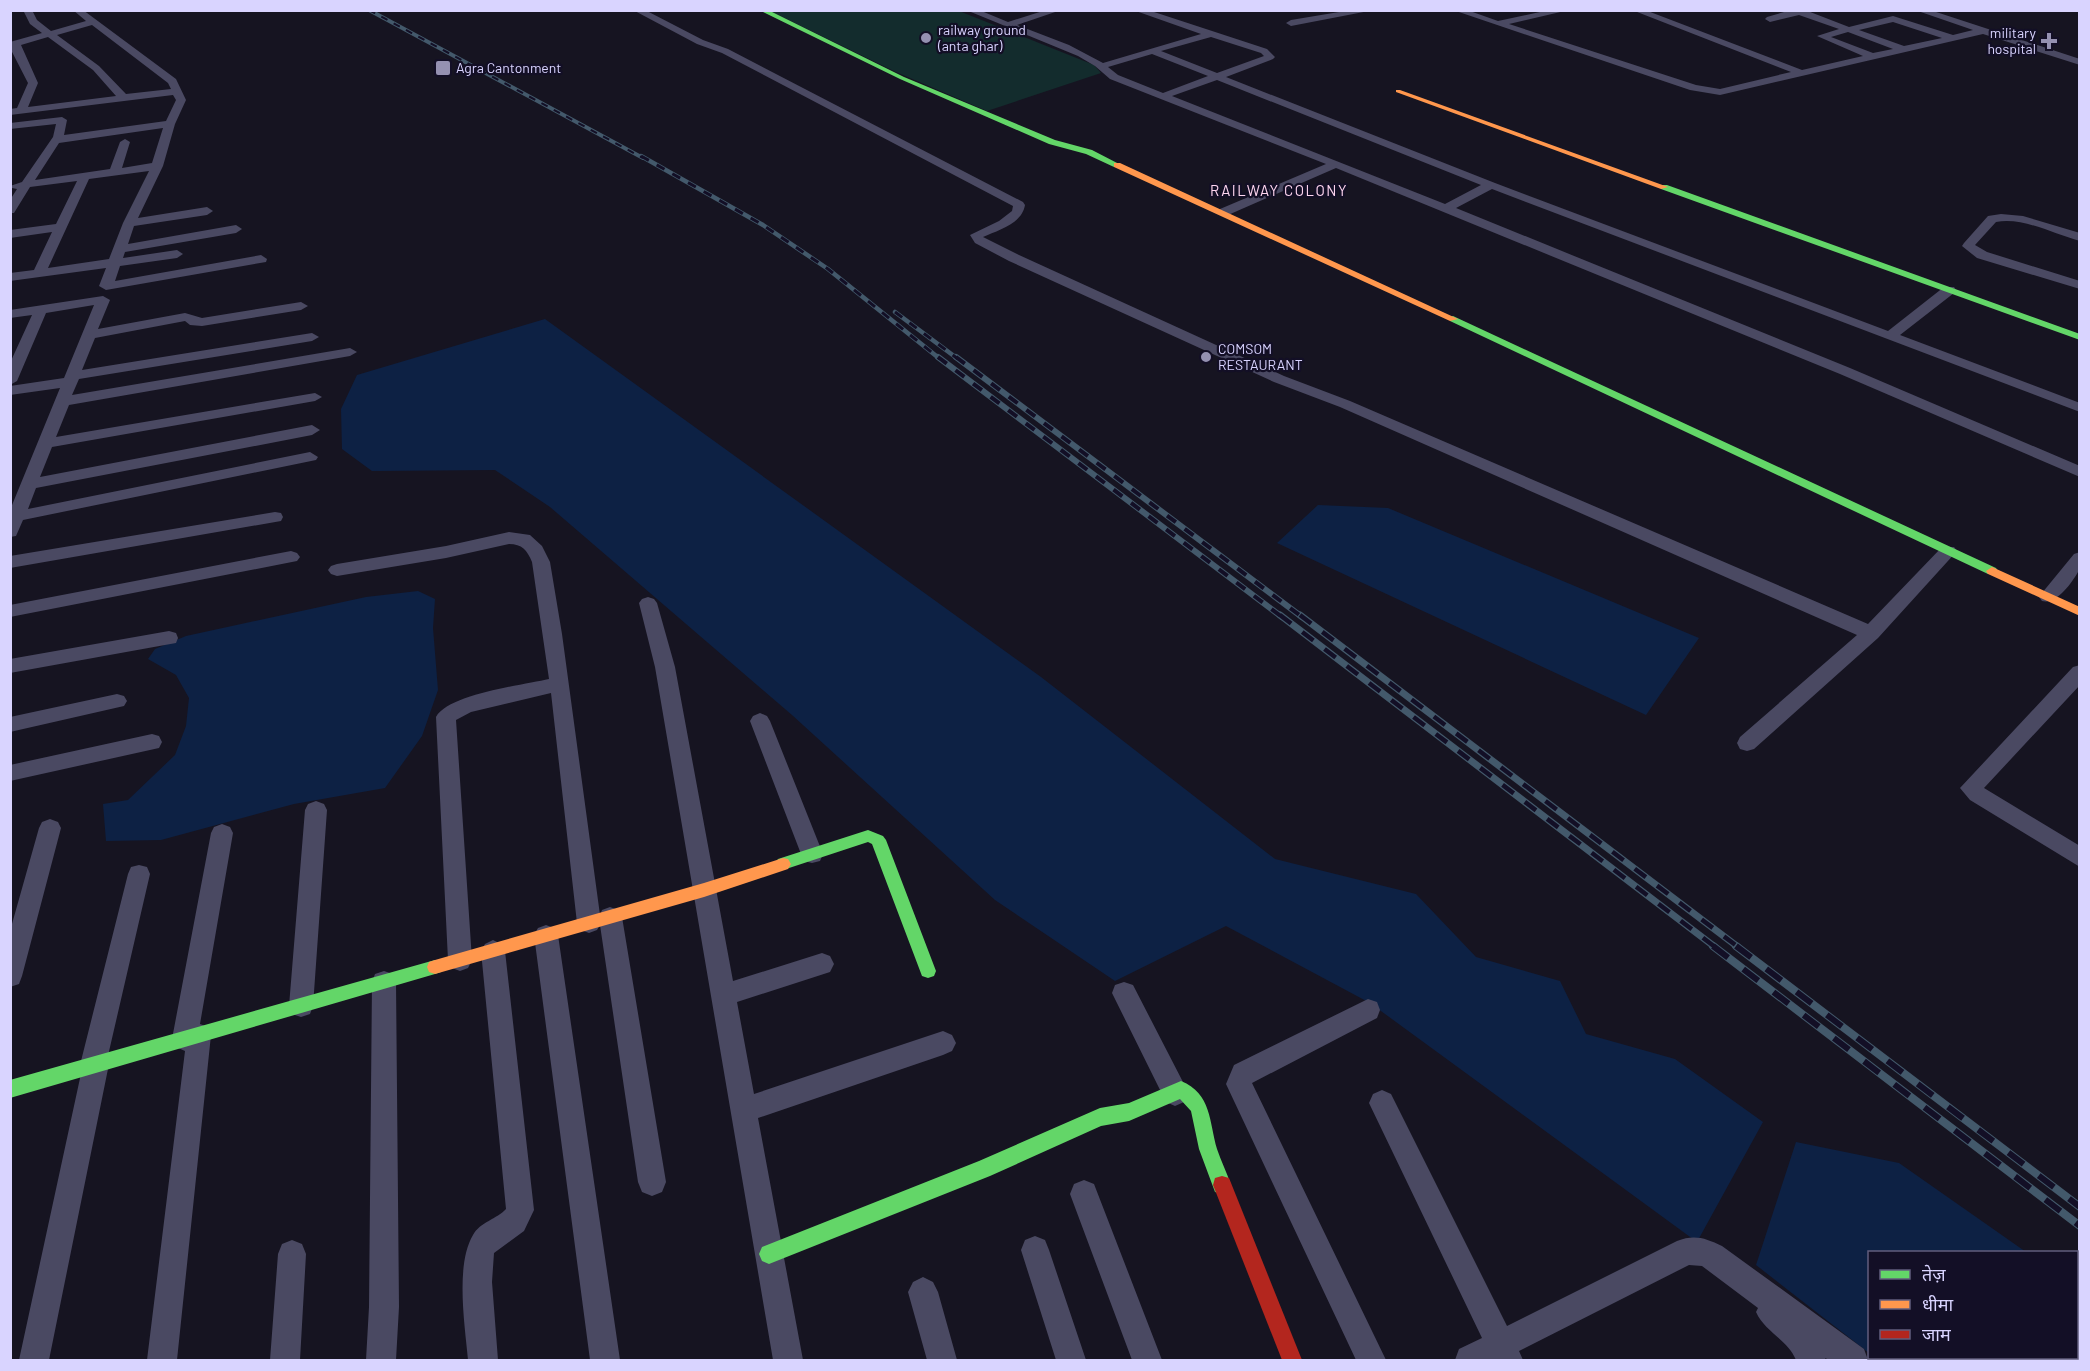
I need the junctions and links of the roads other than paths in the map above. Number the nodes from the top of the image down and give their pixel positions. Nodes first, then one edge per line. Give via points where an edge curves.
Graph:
1 (27, 10) edge
2 (77, 10) edge
3 (637, 10) edge
4 (762, 10) edge
5 (970, 10) edge
6 (1057, 10) edge
7 (1137, 10) edge
8 (1370, 10) edge
9 (1457, 10) edge
10 (1565, 10) edge
11 (1636, 10) edge
12 (1919, 10) edge
13 (1797, 11) edge
14 (1348, 12) edge
15 (1770, 19) dead end
16 (93, 22) junction
17 (1291, 23) dead end
18 (1497, 24) junction
19 (1007, 25) junction
20 (1848, 30) junction
21 (1982, 31) junction
22 (49, 33) junction
23 (1210, 34) junction
24 (1953, 38) junction
25 (13, 44) edge
26 (1905, 50) junction
27 (1152, 51) junction
28 (1874, 57) junction
29 (2079, 62) edge
30 (1101, 66) junction
31 (1804, 74) junction
32 (1220, 77) junction
33 (177, 91) junction
34 (1398, 92) dead end
35 (1161, 97) junction
36 (125, 99) junction
37 (16, 111) edge
38 (170, 124) junction
39 (10, 126) edge
40 (58, 138) junction
41 (125, 142) dead end
42 (1334, 165) junction
43 (157, 166) junction
44 (115, 172) junction
45 (84, 178) junction
46 (1491, 184) junction
47 (24, 185) junction
48 (10, 187) edge
49 (1446, 208) junction
50 (10, 210) edge
51 (207, 211) dead end
52 (1224, 212) junction
53 (129, 223) junction
54 (1003, 224) junction
55 (61, 227) junction
56 (236, 229) dead end
57 (10, 234) edge
58 (2079, 237) edge
59 (119, 249) junction
60 (177, 254) dead end
61 (261, 259) dead end
62 (114, 262) junction
63 (39, 273) junction
64 (10, 277) edge
65 (2079, 285) edge
66 (1110, 288) junction
67 (1949, 290) junction
68 (105, 293) junction
69 (1097, 296) junction
70 (301, 306) dead end
71 (41, 309) junction
72 (10, 314) edge
73 (90, 334) junction
74 (312, 337) dead end
75 (1889, 337) junction
76 (2079, 337) edge
77 (165, 349) dead end
78 (350, 352) dead end
79 (72, 375) junction
80 (10, 381) edge
81 (10, 391) edge
82 (315, 397) dead end
83 (64, 400) junction
84 (1345, 404) junction
85 (2079, 408) edge
86 (312, 430) dead end
87 (47, 442) junction
88 (310, 457) dead end
89 (2079, 472) edge
90 (30, 484) junction
91 (15, 516) edge
92 (275, 517) dead end
93 (1948, 551) junction
94 (291, 557) dead end
95 (2079, 558) edge
96 (10, 562) edge
97 (337, 570) dead end
98 (2048, 597) junction
99 (648, 603) dead end
100 (10, 610) edge
101 (2079, 612) edge
102 (1871, 633) junction
103 (169, 638) dead end
104 (10, 666) edge
105 (2079, 672) edge
106 (559, 684) junction
107 (117, 701) dead end
108 (760, 721) dead end
109 (10, 724) edge
110 (152, 742) dead end
111 (1748, 743) dead end
112 (10, 773) edge
113 (316, 810) dead end
114 (50, 828) dead end
115 (222, 832) dead end
116 (812, 854) junction
117 (2079, 858) edge
118 (139, 874) dead end
119 (704, 890) junction
120 (19, 911) edge
121 (600, 920) junction
122 (546, 935) junction
123 (493, 951) junction
124 (460, 960) junction
125 (822, 964) dead end
126 (928, 971) dead end
127 (10, 976) edge
128 (384, 982) junction
129 (1124, 993) dead end
130 (723, 995) junction
131 (301, 1006) junction
132 (1368, 1010) dead end
133 (192, 1037) junction
134 (943, 1043) dead end
135 (95, 1065) junction
136 (10, 1089) edge
137 (1175, 1093) junction
138 (1382, 1102) dead end
139 (744, 1110) junction
140 (652, 1182) dead end
141 (1084, 1194) dead end
142 (1035, 1250) dead end
143 (292, 1254) dead end
144 (769, 1254) junction
145 (1727, 1267) junction
146 (923, 1292) dead end
147 (1504, 1353) edge
148 (34, 1360) edge
149 (162, 1360) edge
150 (285, 1360) edge
151 (381, 1360) edge
152 (483, 1360) edge
153 (605, 1360) edge
154 (788, 1360) edge
155 (942, 1360) edge
156 (1071, 1360) edge
157 (1147, 1360) edge
158 (1292, 1360) edge
159 (1371, 1360) edge
160 (1470, 1360) edge
161 (1811, 1360) edge
162 (1853, 1360) edge

1 - 22 street via 33,22
2 - 16 street
3 - 54 street via 700,42 714,55 1018,212
4 - 52 street via 902,78 1052,142 1089,152
5 - 19 street
6 - 19 street
7 - 23 street
8 - 14 street
9 - 18 street
10 - 18 street
11 - 31 street
12 - 21 street
13 - 15 street
13 - 20 street
14 - 17 street
16 - 22 street
16 - 33 street via 172,81
18 - 31 street via 1710,92 1729,92
19 - 30 street
20 - 24 street via 1893,19
20 - 26 street
20 - 28 street via 1822,36
21 - 24 street
21 - 29 street
22 - 25 street
22 - 36 street via 96,68
23 - 27 street
23 - 32 street via 1264,51 1270,57
24 - 26 street
25 - 37 street via 33,82
26 - 28 street
27 - 30 street
27 - 32 street
28 - 31 street
30 - 35 street via 1114,77
32 - 35 street
32 - 46 street
33 - 36 street
33 - 38 street via 181,100
34 - 67 street
35 - 42 street
36 - 37 street
38 - 40 street
38 - 43 street
39 - 40 street via 63,120
40 - 47 street
41 - 44 street
42 - 49 street
42 - 52 street
43 - 44 street
43 - 53 street
44 - 45 street
45 - 47 street
45 - 55 street
46 - 49 street
46 - 75 street
47 - 48 street
47 - 50 street
49 - 89 street via 1845,371
51 - 53 street
52 - 93 street
53 - 59 street
54 - 66 street via 1003,232 1012,244
54 - 69 street via 976,235 997,250
55 - 57 street
55 - 63 street
56 - 59 street
58 - 65 street via 1997,217 1968,246 1982,255
59 - 62 street
60 - 62 street
61 - 68 street
62 - 63 street
62 - 68 street
63 - 64 street
66 - 69 street
66 - 84 street via 1298,372
67 - 75 street
67 - 76 street
68 - 71 street
68 - 73 street
69 - 84 street via 1279,379
70 - 73 street via 202,322 185,317
71 - 72 street
71 - 80 street
73 - 79 street
74 - 79 street
75 - 85 street
77 - 79 street
78 - 83 street
79 - 81 street
79 - 83 street
82 - 87 street
83 - 87 street
84 - 102 street
86 - 90 street
87 - 90 street
88 - 91 street
90 - 91 street
92 - 96 street
93 - 98 street
93 - 102 street
94 - 100 street
95 - 98 street
97 - 106 street via 509,538 524,539 536,550 541,562
98 - 101 street
99 - 119 street via 665,668
102 - 111 street
103 - 104 street
105 - 117 street via 1971,788
106 - 121 street
106 - 124 street via 465,706 446,717
107 - 109 street
108 - 116 street
110 - 112 street
113 - 131 street
114 - 120 street
115 - 133 street
116 - 119 street
116 - 126 street via 868,836 878,840
118 - 135 street
119 - 121 street
119 - 130 street
120 - 127 street
121 - 122 street
121 - 140 street
122 - 123 street
122 - 153 street
123 - 124 street
123 - 152 street via 520,1210 519,1217 484,1242 481,1249 478,1268
124 - 128 street
125 - 130 street
128 - 131 street
128 - 151 street
129 - 137 street
130 - 139 street
131 - 133 street
132 - 159 street via 1243,1074 1239,1084
133 - 135 street
133 - 149 street
134 - 139 street
135 - 136 street
135 - 148 street
137 - 144 street via 1129,1112 1100,1117 983,1169
137 - 158 street via 1181,1090 1193,1096 1207,1147
138 - 147 street
139 - 144 street
141 - 157 street
142 - 156 street
143 - 150 street
144 - 154 street
145 - 147 street via 1704,1252 1687,1251
145 - 161 street via 1801,1342
145 - 162 street
146 - 155 street
147 - 160 street

